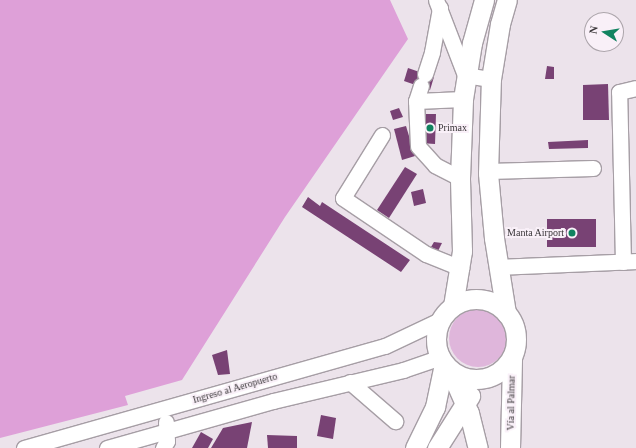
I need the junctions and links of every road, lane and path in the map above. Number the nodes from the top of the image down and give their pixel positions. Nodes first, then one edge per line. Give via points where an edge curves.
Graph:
1 (484, 0) edge
2 (507, 0) edge
3 (438, 4) edge
4 (465, 76) junction
5 (491, 79) junction
6 (636, 88) edge
7 (462, 99) junction
8 (416, 101) junction
9 (382, 135) dead end
10 (594, 168) dead end
11 (488, 171) junction
12 (460, 178) junction
13 (630, 261) edge
14 (498, 267) junction
15 (461, 268) junction
16 (447, 313) junction
17 (506, 313) junction
18 (512, 357) junction
19 (445, 364) junction
20 (480, 379) junction
21 (350, 382) junction
22 (465, 404) junction
23 (164, 409) junction
24 (395, 421) dead end
25 (167, 430) junction
26 (24, 448) edge
27 (107, 448) edge
28 (163, 448) edge
29 (415, 448) edge
30 (437, 448) edge
31 (478, 448) edge
32 (510, 448) edge

1 - 4 main road
2 - 5 main road via 500,24
3 - 4 street
3 - 8 street via 432,52
4 - 5 street
4 - 7 main road
5 - 11 main road
6 - 13 street via 619,92
7 - 8 street
7 - 12 main road
8 - 12 street via 418,146 435,165
9 - 15 street via 343,198 426,254
10 - 11 street
11 - 14 main road
12 - 15 main road
13 - 14 street
14 - 17 main road
15 - 16 main road
16 - 17 main road via 475,299 498,305
16 - 19 main road via 436,338
16 - 23 street, Ingreso al Aeropuerto via 385,346
17 - 18 main road via 516,334
18 - 20 main road via 499,372
18 - 32 main road, Vía al Palmar
19 - 20 main road via 470,379
19 - 21 street
19 - 22 main road
19 - 29 main road via 435,407
20 - 22 main road
21 - 24 street
21 - 25 street
22 - 30 main road
22 - 31 main road
23 - 25 street
23 - 26 street, Ingreso al Aeropuerto
25 - 27 street
25 - 28 street via 167,441

